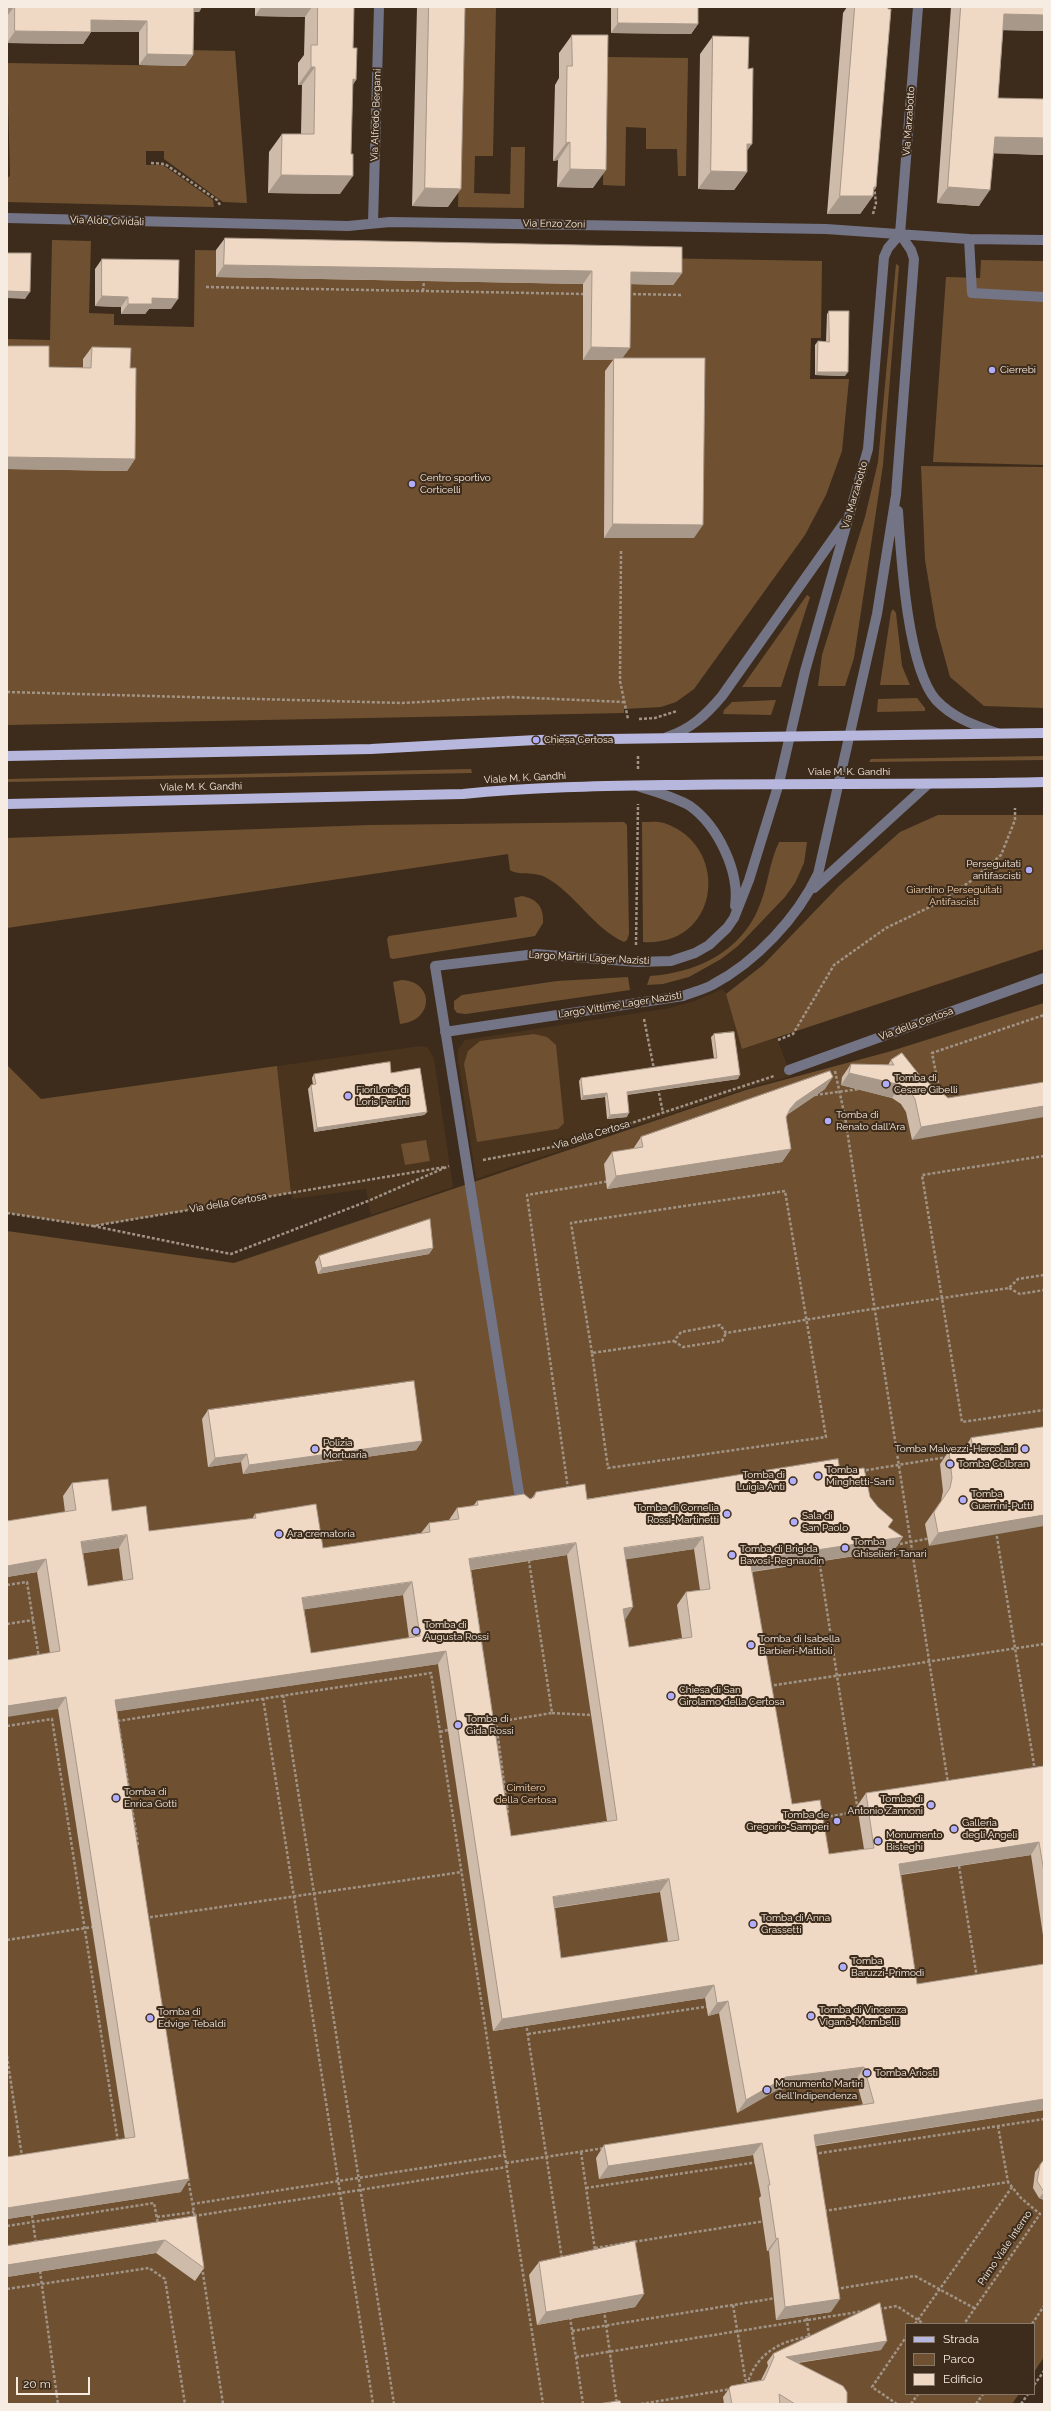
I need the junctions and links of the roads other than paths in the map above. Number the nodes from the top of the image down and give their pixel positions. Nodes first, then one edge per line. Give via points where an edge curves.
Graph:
1 (379, 7) edge
2 (918, 7) edge
3 (7, 218) edge
4 (207, 223) joint
5 (373, 223) junction
6 (900, 234) junction
7 (969, 240) junction
8 (1044, 240) edge
9 (1044, 297) edge
10 (896, 495) junction
11 (850, 513) junction
12 (1044, 733) edge
13 (1001, 734) junction
14 (790, 736) junction
15 (849, 736) junction
16 (667, 737) junction
17 (785, 754) joint
18 (7, 756) edge
19 (1044, 782) edge
20 (778, 783) junction
21 (837, 784) junction
22 (927, 785) junction
23 (638, 786) junction
24 (7, 804) edge
25 (810, 892) junction
26 (734, 918) junction
27 (1044, 978) edge
28 (445, 1032) junction
29 (789, 1070) road end
30 (521, 1505) edge

1 - 5 street, Via Alfredo Bergami
2 - 6 street, Via Marzabotto
3 - 4 street, Via Aldo Cividali
4 - 5 street, Via Enzo Zoni via 348,226
5 - 6 street, Via Enzo Zoni via 826,229
6 - 7 street, Via Enzo Zoni
6 - 10 street via 914,260
6 - 11 street, Via Marzabotto via 884,257 871,430 863,472
7 - 8 street, Via Enzo Zoni
7 - 9 street via 972,293
10 - 13 street via 914,651 925,684 954,716
10 - 15 street via 877,614
11 - 14 street, Via Marzabotto via 822,606
11 - 16 street via 722,696 708,713 695,723
12 - 13 main road
13 - 15 main road
14 - 15 main road
14 - 16 main road
14 - 17 street, Via Marzabotto
15 - 21 street, Largo Vittime Lager Nazisti
16 - 18 main road via 473,742 371,749
17 - 20 street, Largo Martiri Lager Nazisti
19 - 22 main road, Viale M. K. Gandhi
20 - 21 main road, Viale M. K. Gandhi
20 - 23 main road, Viale M. K. Gandhi
20 - 26 street, Largo Martiri Lager Nazisti via 749,880
21 - 22 main road, Viale M. K. Gandhi
21 - 25 street, Largo Vittime Lager Nazisti via 825,852
22 - 25 street
23 - 24 main road, Viale M. K. Gandhi via 521,788 463,794
23 - 26 street via 690,806 721,843 735,877
25 - 28 street, Largo Vittime Lager Nazisti via 771,940 712,985 690,993
26 - 28 street, Largo Martiri Lager Nazisti via 709,945 671,961 638,962 536,954 435,966
27 - 29 street, Via della Certosa
28 - 30 street, Largo Martiri Lager Nazisti

